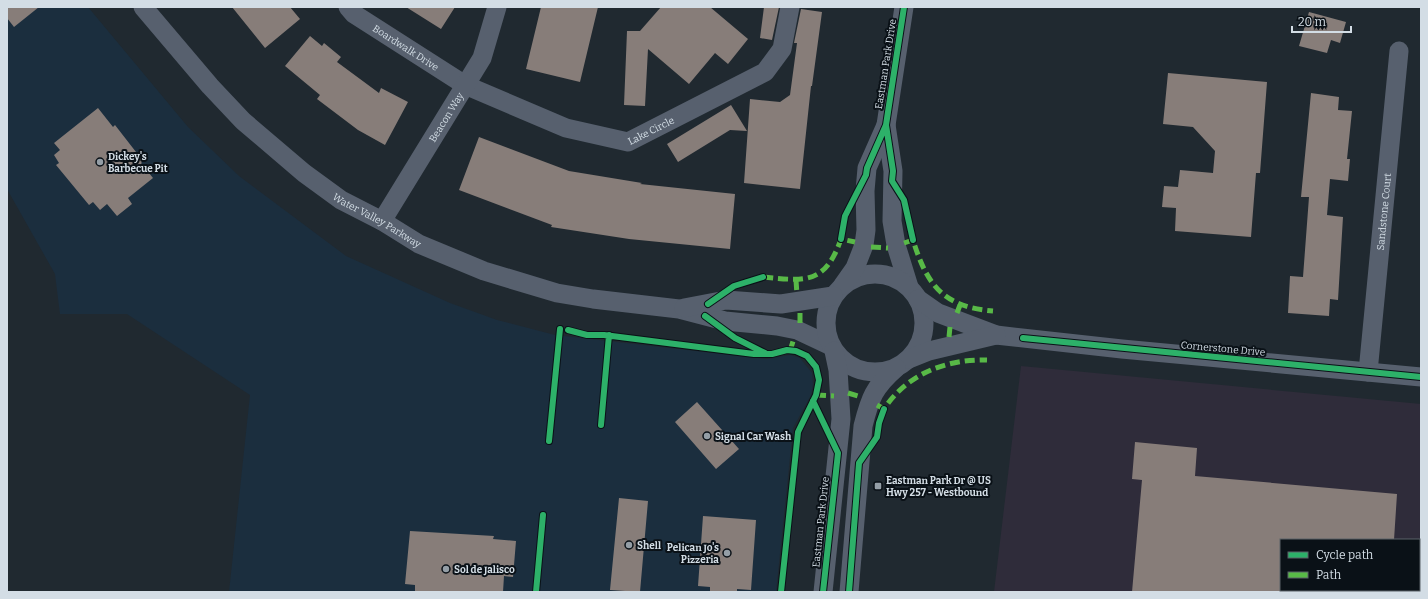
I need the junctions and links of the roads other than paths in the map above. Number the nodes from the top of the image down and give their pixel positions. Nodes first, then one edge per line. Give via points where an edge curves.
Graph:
1 (143, 7) edge
2 (348, 7) edge
3 (497, 7) edge
4 (790, 7) edge
5 (904, 7) edge
6 (1398, 51) dead end
7 (465, 85) junction
8 (886, 124) junction
9 (382, 221) junction
10 (838, 290) junction
11 (914, 293) junction
12 (679, 309) junction
13 (996, 335) junction
14 (832, 348) junction
15 (903, 364) junction
16 (1368, 372) junction
17 (1421, 377) edge
18 (823, 592) edge
19 (849, 592) edge

1 - 9 street, Water Valley Parkway via 243,121 304,173 341,200
2 - 7 street, Boardwalk Drive via 354,14
3 - 7 street, Beacon Way via 482,58
4 - 7 street, Lake Circle via 782,49 765,72 628,142 566,128
5 - 8 street, Eastman Park Drive
6 - 16 street, Sandstone Court
7 - 9 street, Beacon Way
8 - 10 street, Eastman Park Drive via 867,168 864,245 855,268
8 - 11 street, Eastman Park Drive via 893,171 892,221 896,245
9 - 12 street, Water Valley Parkway via 419,244 447,257 519,283 593,299
10 - 11 street via 856,277 884,274 897,278
10 - 12 street, Water Valley Parkway via 782,304 726,300
10 - 14 street via 827,312 826,329
11 - 13 street, Cornerstone Drive via 938,313
11 - 15 street via 924,314 924,330 919,346
12 - 14 street, Water Valley Parkway via 725,321 797,330
13 - 15 street, Cornerstone Drive via 929,352
13 - 16 street, Cornerstone Drive
14 - 15 street via 843,361 868,372 882,372
14 - 18 street, Eastman Park Drive via 838,370 841,419
15 - 19 street via 881,381 869,401 863,426
16 - 17 street, Cornerstone Drive

